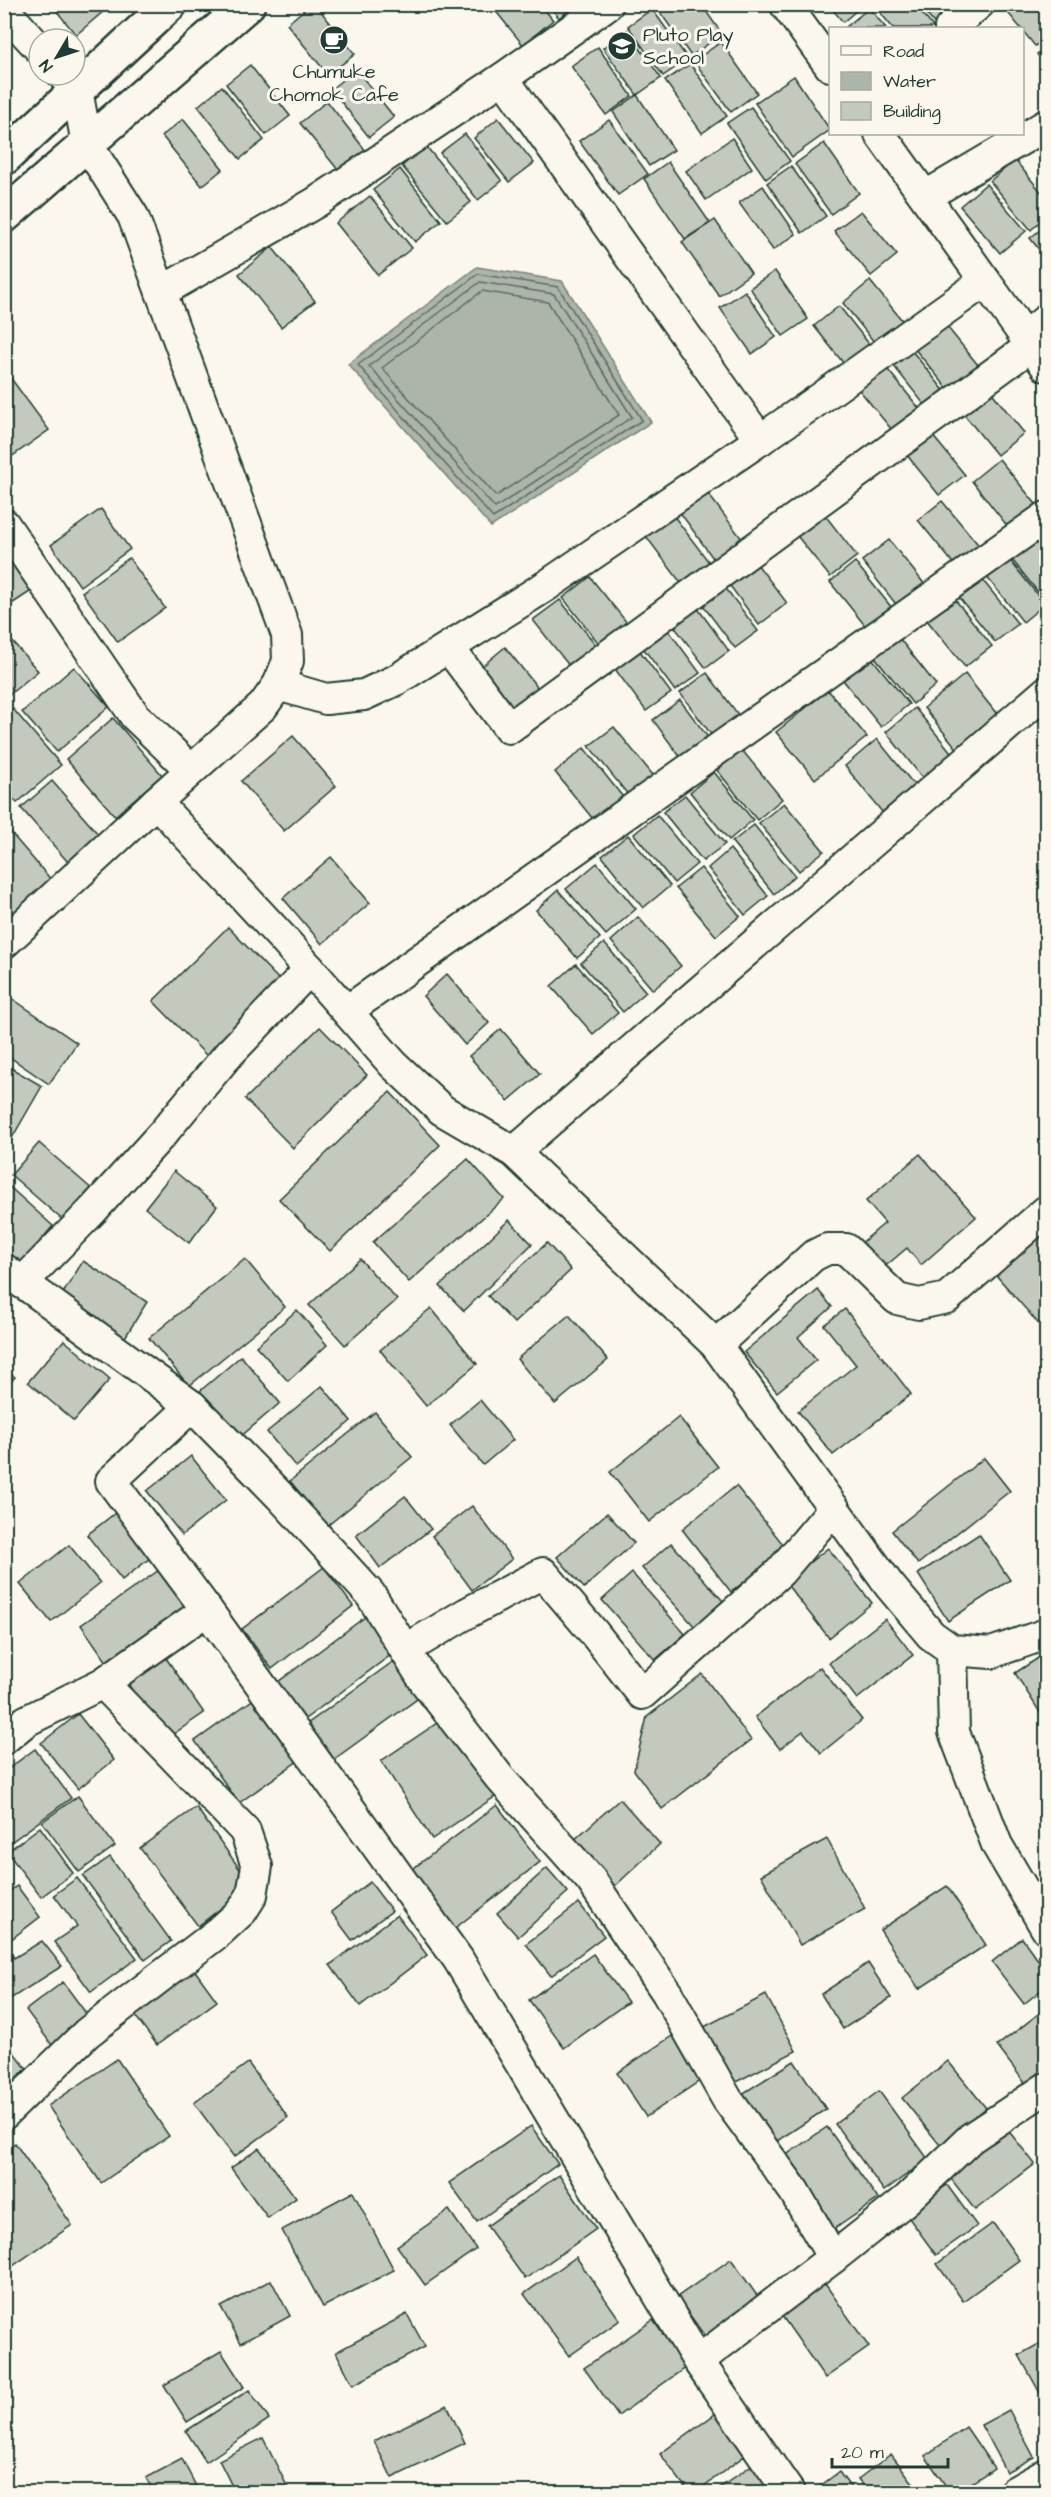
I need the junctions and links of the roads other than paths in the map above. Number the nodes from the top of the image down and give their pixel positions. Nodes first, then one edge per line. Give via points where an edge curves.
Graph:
1 (170, 4) edge
2 (248, 4) edge
3 (786, 4) edge
4 (979, 4) edge
5 (602, 6) edge
6 (4, 10) edge
7 (951, 27) edge
8 (27, 35) edge
9 (829, 63) edge
10 (87, 69) edge
11 (503, 78) junction
12 (66, 87) edge
13 (71, 87) edge
14 (1047, 125) edge
15 (881, 135) edge
16 (87, 144) junction
17 (4, 158) edge
18 (926, 196) junction
19 (4, 216) edge
20 (985, 281) junction
21 (161, 292) junction
22 (1037, 342) edge
23 (760, 440) junction
24 (1046, 517) edge
25 (4, 524) edge
26 (449, 648) junction
27 (278, 685) junction
28 (1047, 692) edge
29 (190, 770) junction
30 (156, 802) junction
31 (4, 943) edge
32 (310, 969) junction
33 (347, 1011) junction
34 (514, 1152) junction
35 (1047, 1211) edge
36 (13, 1276) edge
37 (716, 1345) junction
38 (192, 1406) junction
39 (834, 1508) junction
40 (207, 1610) junction
41 (1047, 1634) edge
42 (405, 1650) junction
43 (952, 1650) junction
44 (103, 1683) junction
45 (4, 1739) edge
46 (1047, 1928) edge
47 (1047, 2088) edge
48 (4, 2114) edge
49 (833, 2258) junction
50 (698, 2361) junction
51 (1047, 2474) edge
52 (789, 2493) edge
53 (1014, 2493) edge

1 - 10 main road
2 - 16 main road
3 - 9 street
4 - 7 street
5 - 11 street
6 - 8 street
11 - 21 street via 315,203
11 - 23 street
12 - 17 main road
13 - 16 street
14 - 18 street
15 - 18 street
16 - 19 main road
16 - 21 street via 133,216
18 - 20 street
20 - 22 street
20 - 23 street
21 - 27 street via 287,635 288,661
22 - 26 street via 509,728
23 - 26 street
24 - 33 street
25 - 29 street via 135,716
26 - 27 street via 364,695 326,699
27 - 29 street via 263,706
28 - 34 street
29 - 30 street
30 - 31 street
30 - 32 street
32 - 33 street
32 - 36 street via 227,1056 100,1202
33 - 34 street via 393,1064 442,1110
34 - 37 street
35 - 37 street via 947,1298 919,1304 897,1299 846,1249 827,1249 813,1256
36 - 38 street
37 - 39 street
38 - 40 street via 111,1481
38 - 42 street via 370,1594
39 - 42 street via 780,1572 642,1694 543,1573
39 - 43 street via 889,1585 931,1635
40 - 44 street
40 - 50 street via 458,1959
41 - 43 street via 992,1653
42 - 49 street via 499,1777 591,1880 667,1993 727,2099 794,2190
43 - 46 street via 954,1732 997,1845
44 - 45 street via 26,1721
44 - 48 street via 245,1831 257,1866 252,1895 242,1911 219,1932 87,2033
47 - 49 street via 971,2138 906,2200
49 - 50 street
50 - 52 street
51 - 53 street

